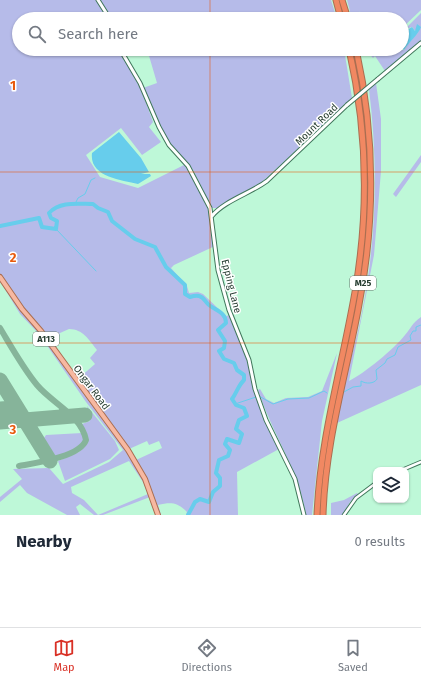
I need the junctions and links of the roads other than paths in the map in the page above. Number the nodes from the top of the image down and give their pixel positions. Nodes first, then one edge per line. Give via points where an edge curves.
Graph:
1 (98, 0) edge
2 (336, 0) edge
3 (342, 0) edge
4 (106, 12) edge
5 (339, 12) edge
6 (346, 12) edge
7 (421, 43) edge
8 (409, 53) edge
9 (124, 56) edge
10 (350, 56) edge
11 (357, 56) edge
12 (405, 56) edge
13 (210, 208) junction
14 (217, 210) junction
15 (212, 216) junction
16 (0, 277) edge
17 (421, 462) edge
18 (409, 467) edge
19 (373, 485) edge
20 (158, 515) edge
21 (304, 515) edge
22 (317, 515) edge
23 (323, 515) edge
24 (344, 515) edge

1 - 4 street
2 - 5 highway
3 - 6 highway
7 - 8 street, Mount Road, bridge
9 - 13 street, Epping Lane via 140,83 159,127 188,166
10 - 22 highway, M25 via 362,138 362,228 354,296 323,447
11 - 23 highway, M25 via 369,137 369,222 360,302 330,446
12 - 14 street, Mount Road, bridge via 347,105 267,181
13 - 14 street
13 - 15 street, Epping Lane
14 - 15 street, Mount Road
15 - 21 street, Epping Lane via 218,270 229,310 249,360 266,420 295,480
16 - 20 main road, Ongar Road / A113 via 128,450 145,479
17 - 18 street
19 - 24 street via 351,503

